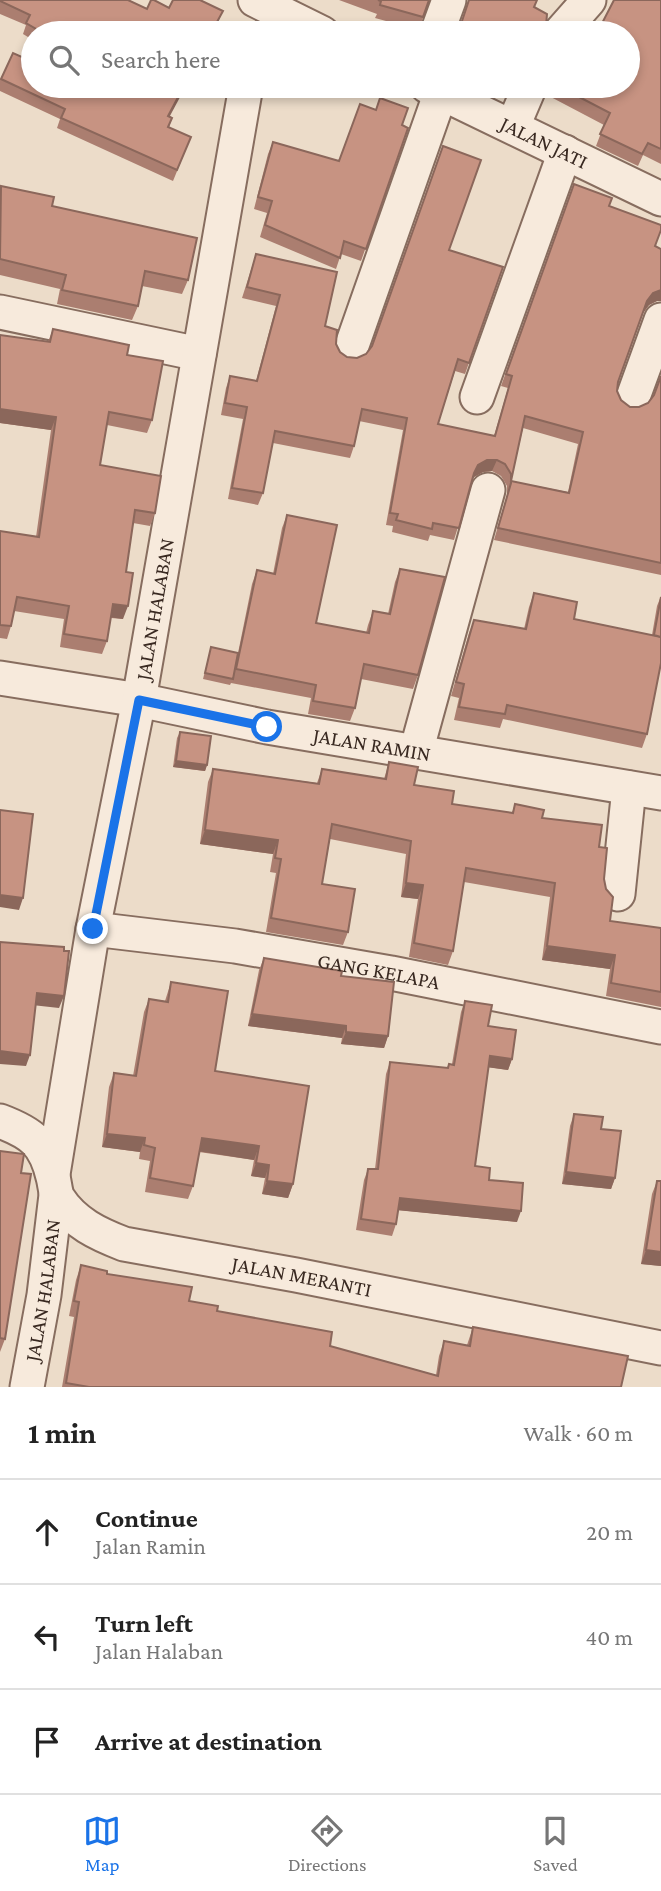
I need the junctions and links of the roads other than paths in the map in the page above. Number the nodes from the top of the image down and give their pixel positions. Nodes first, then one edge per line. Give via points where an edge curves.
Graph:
1 (449, 0) edge
2 (589, 0) edge
3 (257, 12) edge
4 (312, 19) edge
5 (441, 21) edge
6 (571, 21) edge
7 (244, 98) edge
8 (431, 98) edge
9 (453, 98) edge
10 (525, 98) edge
11 (513, 126) junction
12 (565, 152) junction
13 (661, 199) edge
14 (0, 312) edge
15 (661, 320) edge
16 (350, 351) dead end
17 (199, 354) junction
18 (477, 397) dead end
19 (632, 400) dead end
20 (488, 490) dead end
21 (0, 678) edge
22 (139, 700) junction
23 (416, 752) junction
24 (645, 790) edge
25 (618, 894) dead end
26 (93, 929) junction
27 (661, 1027) edge
28 (0, 1121) edge
29 (54, 1184) junction
30 (661, 1348) edge
31 (27, 1387) edge

1 - 5 street
2 - 6 street
3 - 4 street
7 - 17 street, JALAN HALABAN
8 - 16 street
9 - 11 street, JALAN JATI
10 - 11 street
11 - 12 street, JALAN JATI
12 - 13 street, JALAN JATI
12 - 18 street
14 - 17 street
15 - 19 street
17 - 22 street, JALAN HALABAN
20 - 23 street
21 - 22 street, JALAN RAMIN
22 - 23 street, JALAN RAMIN
22 - 26 street, JALAN HALABAN
23 - 24 street, JALAN RAMIN
24 - 25 street
26 - 27 street, GANG KELAPA via 365,968
26 - 29 street, JALAN HALABAN
28 - 29 street, JALAN MERANTI via 23,1129 42,1146
29 - 30 street, JALAN MERANTI via 72,1217 124,1244
29 - 31 street, JALAN HALABAN via 44,1295

